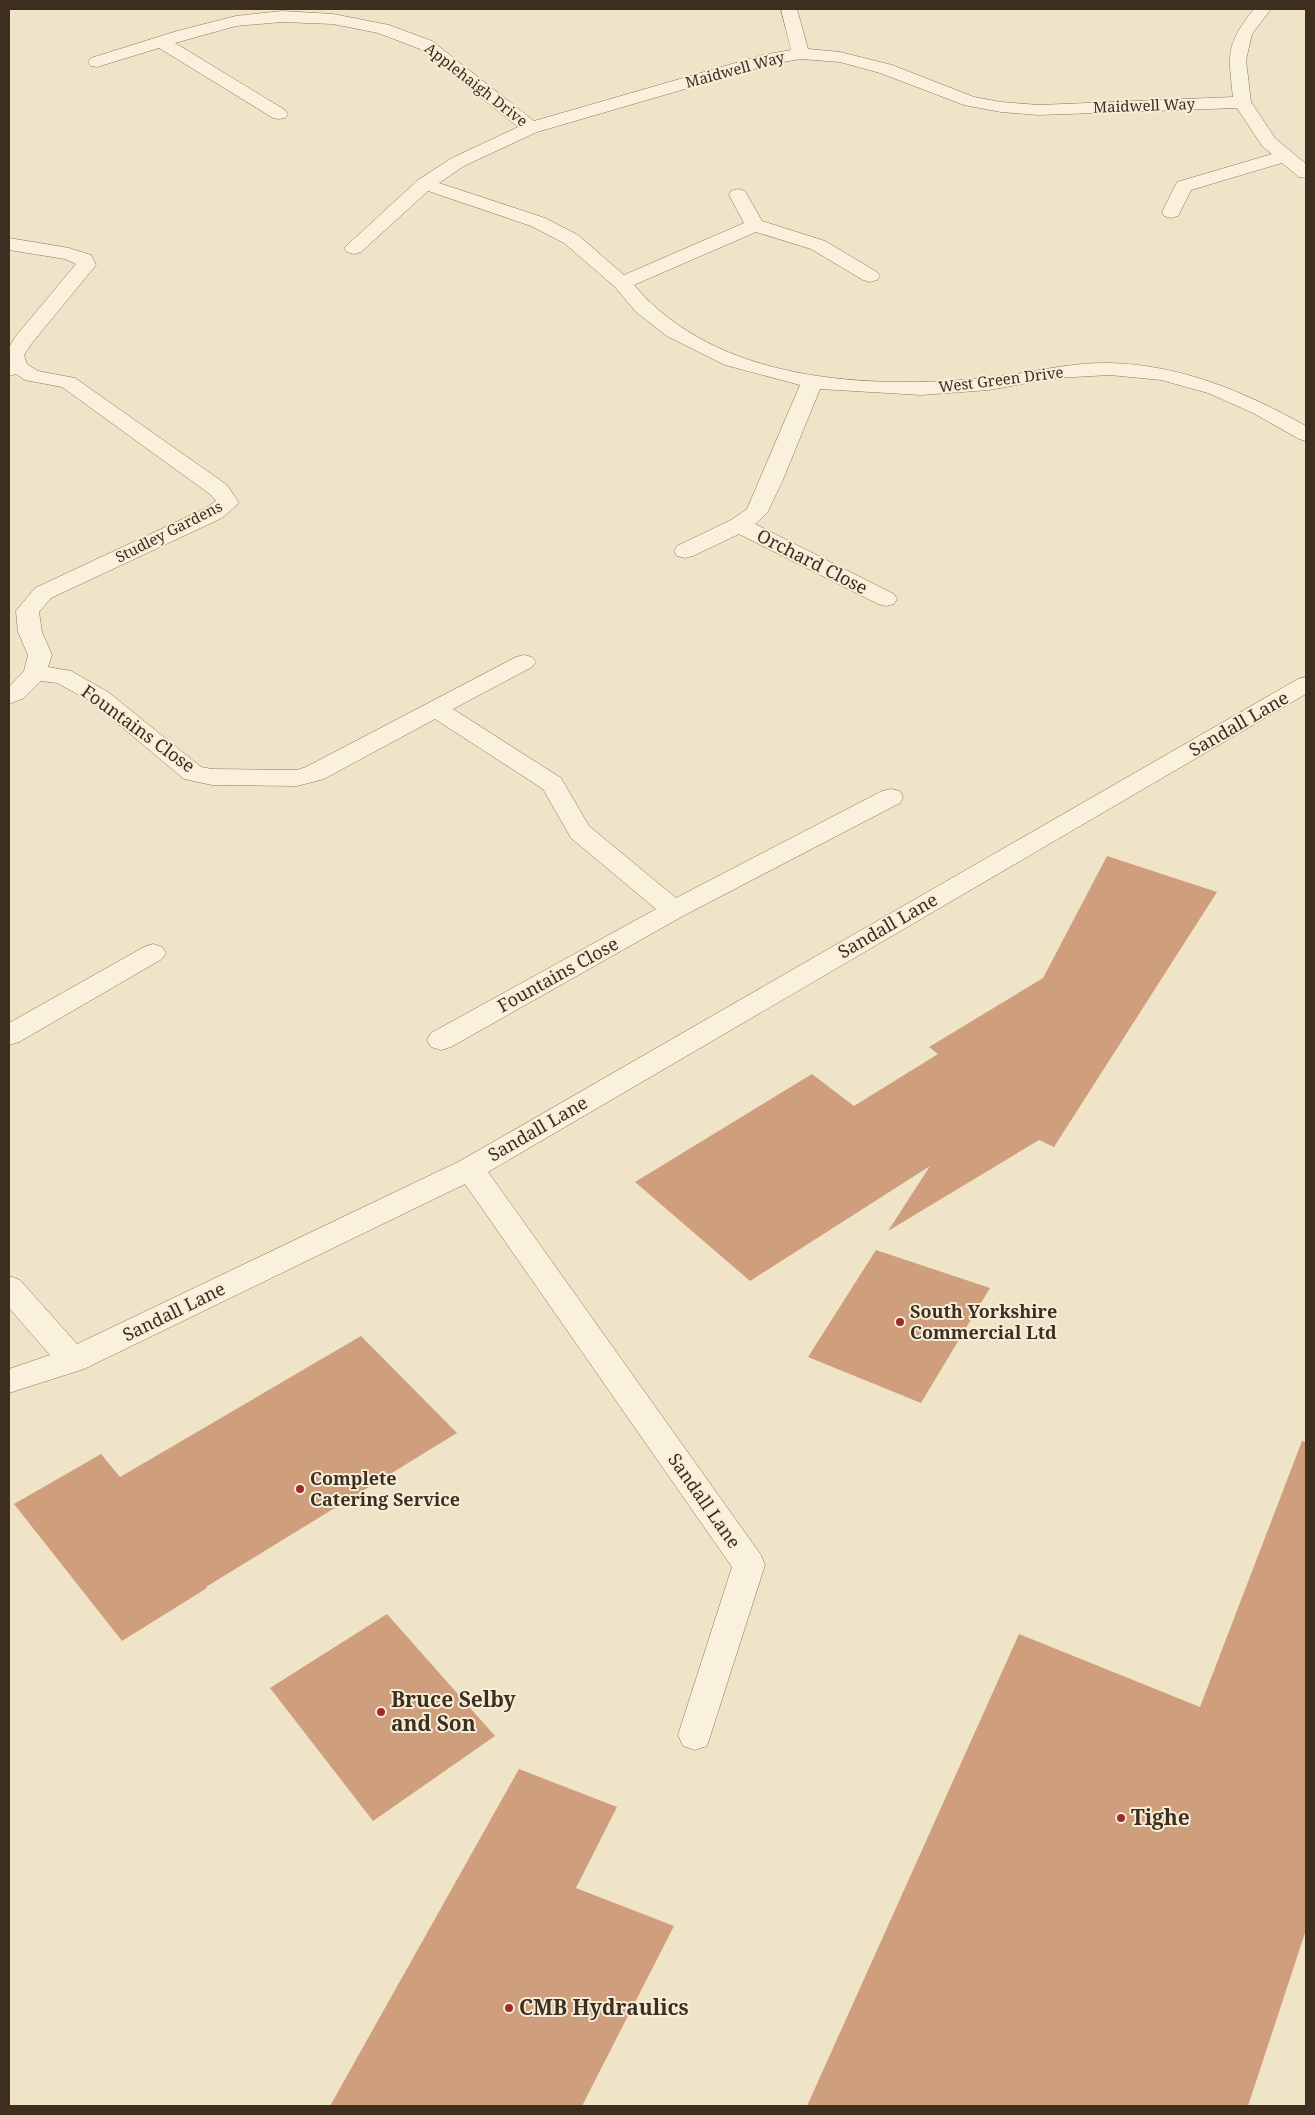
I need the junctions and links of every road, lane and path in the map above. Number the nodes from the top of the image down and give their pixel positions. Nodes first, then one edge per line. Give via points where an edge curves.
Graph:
1 (789, 9) edge
2 (1263, 9) edge
3 (332, 14) edge
4 (162, 42) junction
5 (801, 54) junction
6 (97, 62) dead end
7 (1242, 102) junction
8 (279, 114) dead end
9 (531, 128) junction
10 (1286, 156) junction
11 (1306, 173) edge
12 (425, 184) junction
13 (738, 196) dead end
14 (1171, 212) dead end
15 (755, 225) junction
16 (9, 244) edge
17 (354, 248) dead end
18 (870, 276) dead end
19 (622, 283) junction
20 (13, 369) edge
21 (812, 382) junction
22 (1306, 436) edge
23 (739, 525) junction
24 (685, 551) dead end
25 (886, 599) dead end
26 (524, 662) dead end
27 (35, 673) junction
28 (1306, 684) edge
29 (9, 697) edge
30 (436, 708) junction
31 (891, 797) dead end
32 (674, 910) junction
33 (153, 953) dead end
34 (9, 1035) edge
35 (441, 1040) dead end
36 (470, 1169) junction
37 (9, 1288) edge
38 (73, 1360) junction
39 (9, 1381) edge
40 (695, 1735) dead end

1 - 5 street
2 - 7 street via 1244,33 1237,60
3 - 4 street, Applehaigh Drive via 238,21
3 - 9 street, Applehaigh Drive via 408,35 426,45
4 - 6 street, Applehaigh Drive
4 - 8 street
5 - 7 street, Maidwell Way via 840,57 970,101 1001,107 1039,110
5 - 9 street, Maidwell Way via 769,59
7 - 10 street via 1268,142
9 - 12 street, Maidwell Way via 458,162
10 - 11 street
10 - 14 street via 1184,186
12 - 17 street, Maidwell Way
12 - 19 street, West Green Drive via 538,222 571,239
13 - 15 street
15 - 18 street via 818,245
15 - 19 street
16 - 20 street, Studley Gardens via 69,254 84,259 86,265 23,340 14,355
19 - 21 street, West Green Drive via 643,308 674,332 732,361
20 - 27 street, Studley Gardens via 68,382 219,490 228,503 214,513 43,593 27,611 30,632 40,655
21 - 22 street, West Green Drive via 921,389 989,384 1055,372 1110,369 1162,374 1214,389 1260,409
21 - 23 street, Orchard Close via 772,482 756,513
23 - 24 street, Orchard Close
23 - 25 street, Orchard Close
26 - 30 street, Fountains Close
27 - 29 street
27 - 30 street, Fountains Close via 63,676 100,697 194,773 212,776 297,778 316,773
28 - 36 street, Sandall Lane
30 - 32 street via 552,784 580,832
31 - 32 street, Fountains Close
32 - 35 street, Fountains Close
33 - 34 street
36 - 38 street, Sandall Lane
36 - 40 street, Sandall Lane via 750,1565
37 - 38 street
38 - 39 street, Sandall Lane

